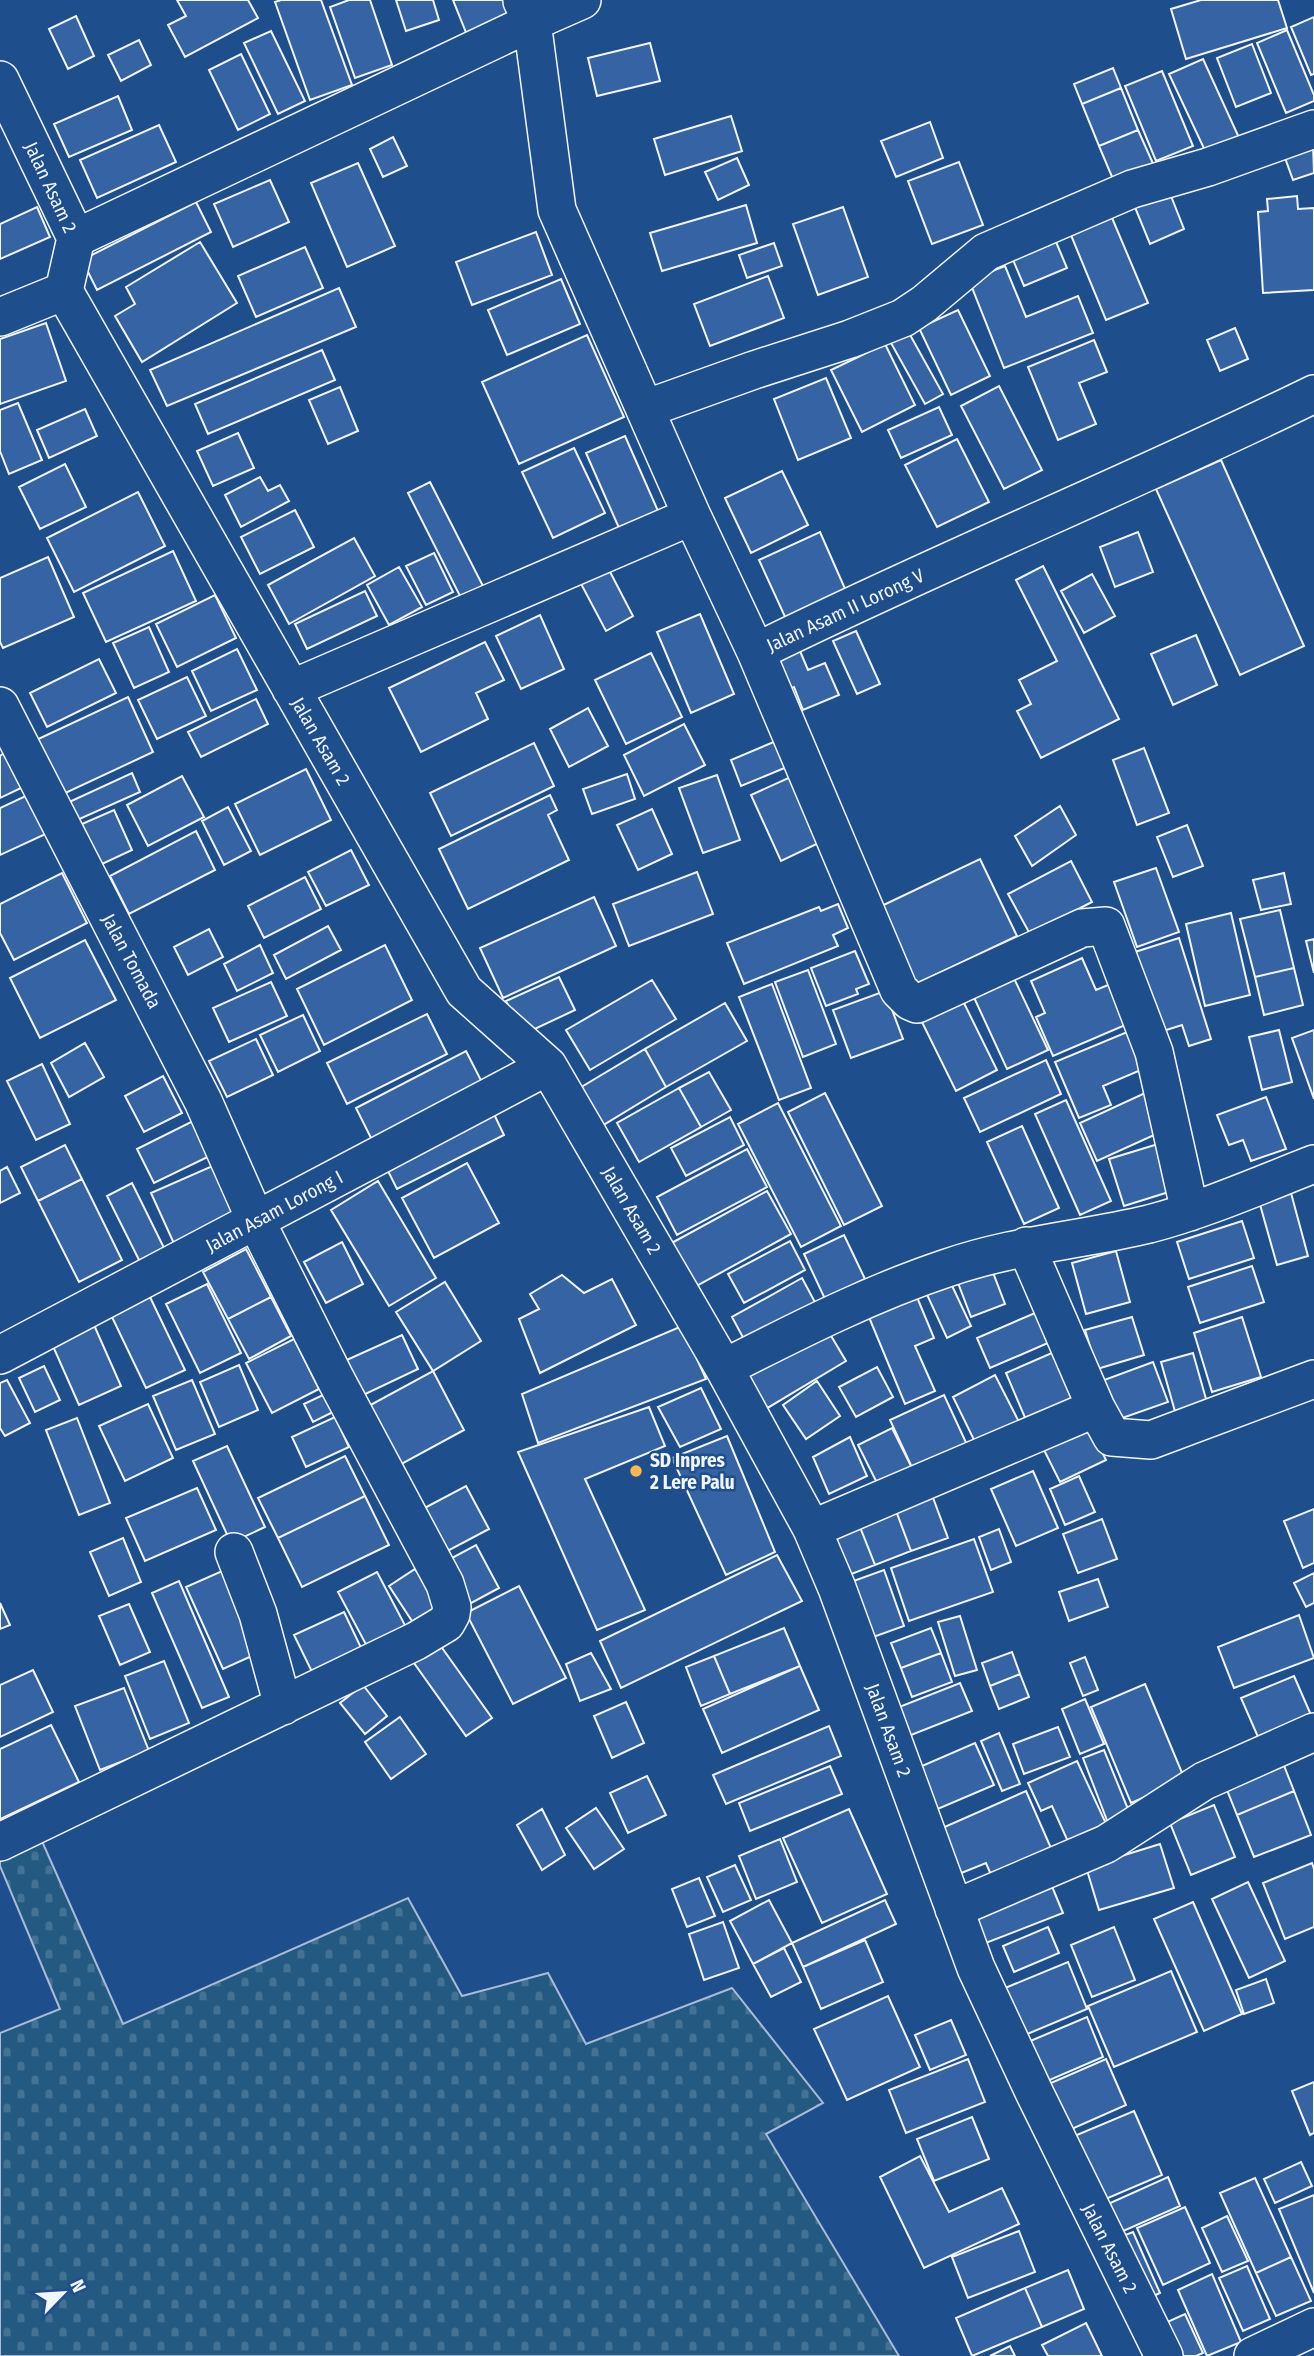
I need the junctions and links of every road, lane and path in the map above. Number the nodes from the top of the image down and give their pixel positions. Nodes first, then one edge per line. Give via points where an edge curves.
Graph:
1 (582, 0) edge
2 (527, 11) edge
3 (0, 79) edge
4 (1314, 129) edge
5 (76, 238) junction
6 (64, 291) junction
7 (0, 317) edge
8 (1314, 394) edge
9 (645, 409) junction
10 (692, 516) junction
11 (755, 652) junction
12 (291, 689) junction
13 (0, 706) edge
14 (548, 1066) junction
15 (1314, 1164) edge
16 (1190, 1212) junction
17 (256, 1221) junction
18 (1026, 1246) junction
19 (0, 1355) edge
20 (724, 1368) junction
21 (1314, 1379) edge
22 (1096, 1408) junction
23 (813, 1529) junction
24 (234, 1552) dead end
25 (283, 1706) junction
26 (1314, 1732) edge
27 (0, 1842) edge
28 (954, 1909) junction
29 (1314, 2327) edge
30 (1164, 2356) edge
31 (1253, 2356) edge

1 - 2 street
2 - 5 street
2 - 9 street, Jalan Asam II Lorong V via 557,210
3 - 5 street, Jalan Asam 2
4 - 9 street via 1132,189 986,253 903,317
5 - 6 street, Jalan Asam 2
6 - 7 street
6 - 12 street, Jalan Asam 2
8 - 11 street, Jalan Asam II Lorong V
9 - 10 street, Jalan Asam II Lorong V
10 - 11 street, Jalan Asam II Lorong V
10 - 12 street
11 - 16 street via 904,997 917,1004 1056,939 1105,926 1154,1052
12 - 14 street, Jalan Asam 2 via 464,991
13 - 17 street, Jalan Tomada via 203,1101
14 - 17 street, Jalan Asam Lorong I
14 - 20 street, Jalan Asam 2
15 - 16 street
16 - 18 street
17 - 19 street, Jalan Asam Lorong I
17 - 25 street, Jalan Tomada via 445,1584 452,1607 446,1623 416,1642
18 - 20 street via 948,1267 844,1307
18 - 22 street
20 - 23 street, Jalan Asam 2
21 - 22 street via 1152,1440 1112,1437
22 - 23 street
23 - 28 street, Jalan Asam 2
24 - 25 street via 258,1614
25 - 27 street, Jalan Tomada
26 - 28 street via 1204,1782 1106,1844
28 - 30 street, Jalan Asam 2 via 1034,2094
29 - 31 street

